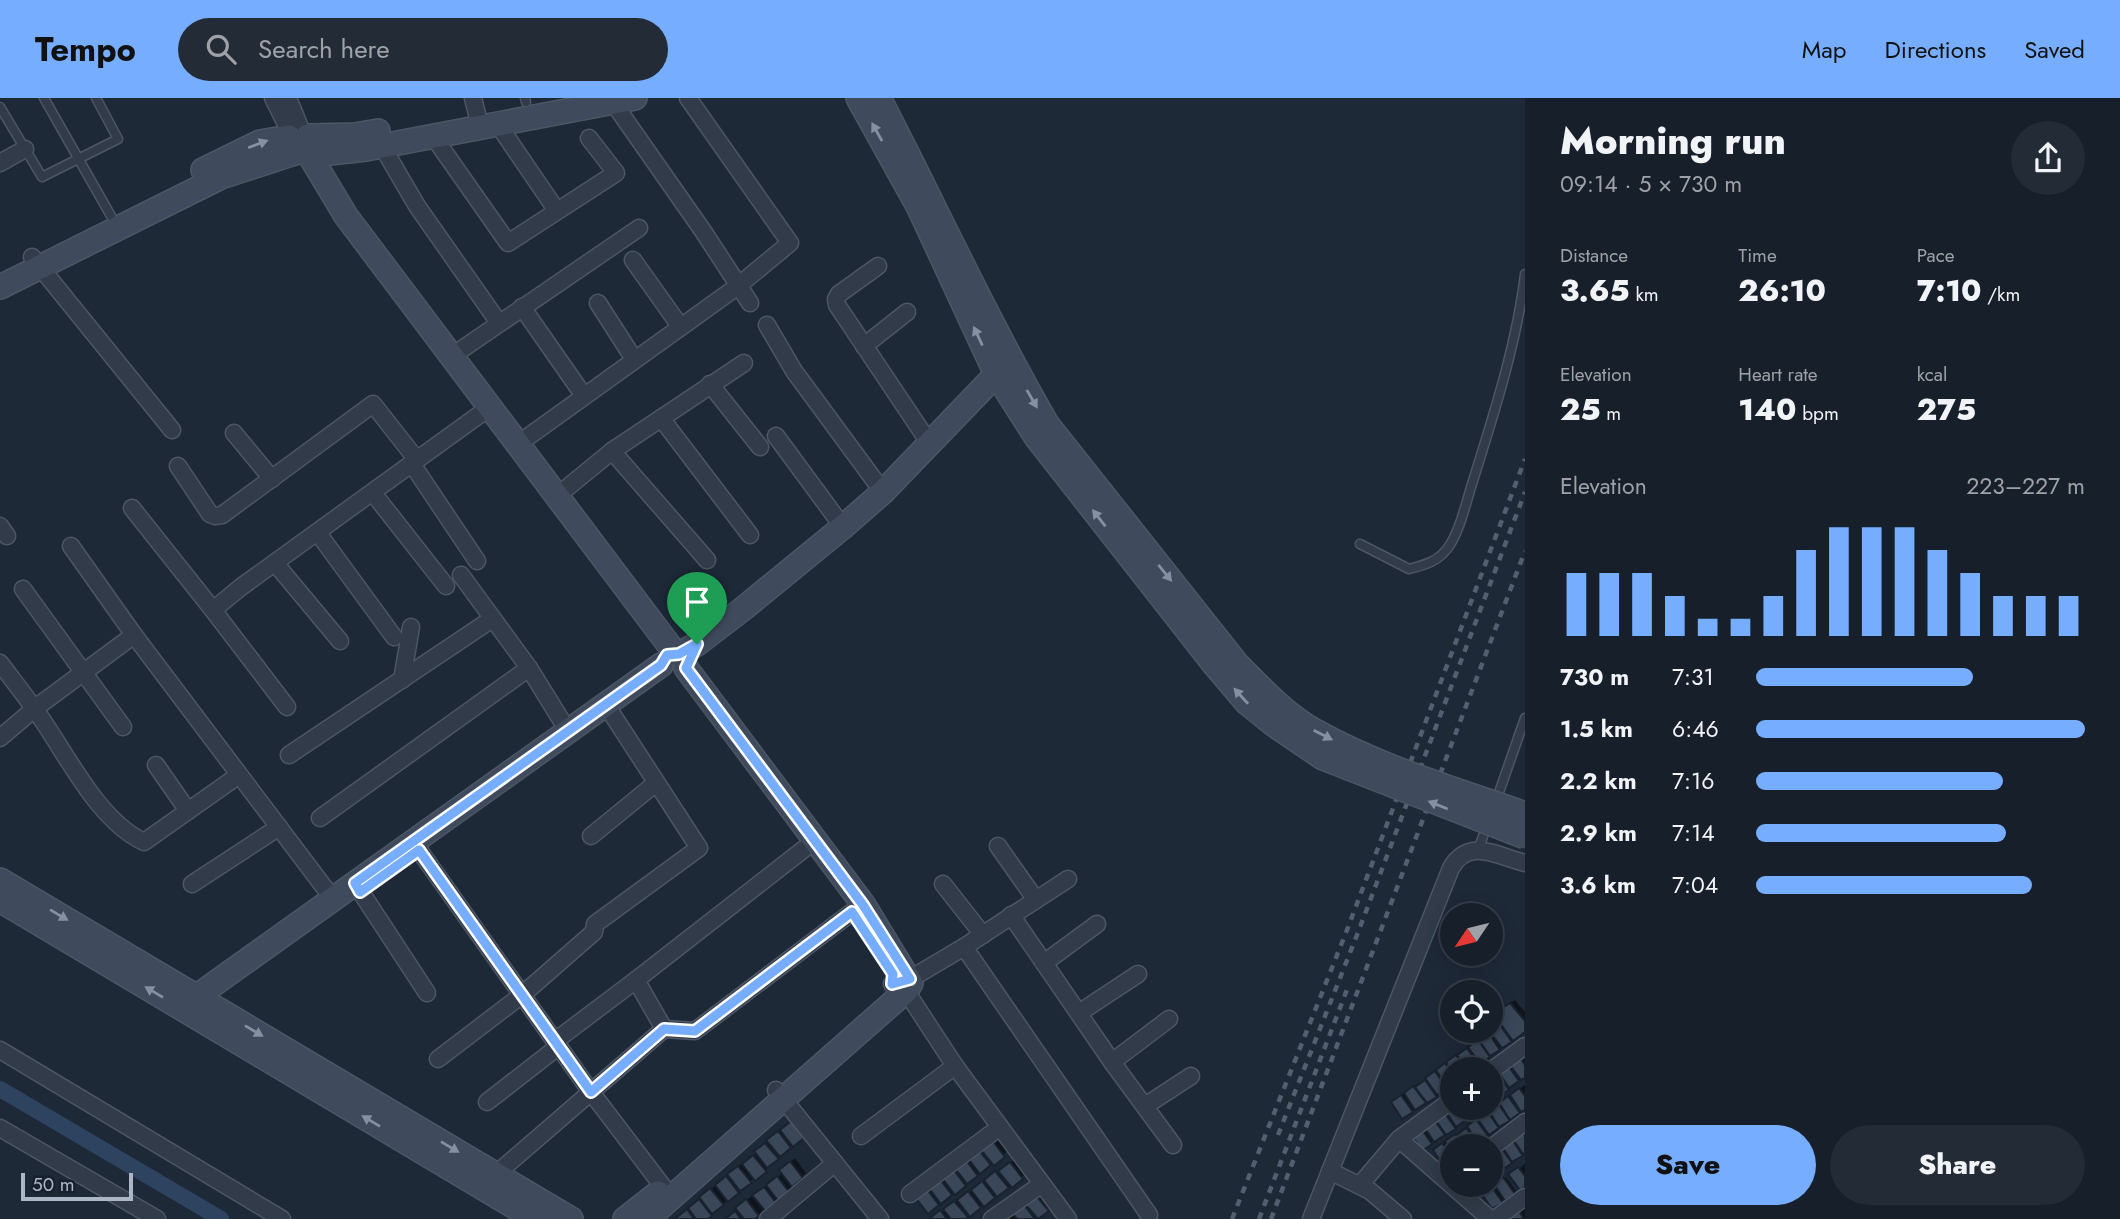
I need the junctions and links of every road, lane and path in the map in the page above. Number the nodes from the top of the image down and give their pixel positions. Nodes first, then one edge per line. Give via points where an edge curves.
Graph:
1 (44, 98) edge
2 (96, 98) edge
3 (273, 98) edge
4 (288, 98) edge
5 (635, 98) edge
6 (688, 98) edge
7 (858, 98) edge
8 (879, 98) edge
9 (531, 99) edge
10 (611, 100) edge
11 (0, 107) edge
12 (482, 112) edge
13 (432, 136) junction
14 (589, 138) dead end
15 (300, 143) junction
16 (382, 146) junction
17 (25, 149) junction
18 (78, 159) junction
19 (0, 163) edge
20 (557, 211) junction
21 (111, 216) junction
22 (639, 228) dead end
23 (633, 260) dead end
24 (36, 262) junction
25 (878, 267) dead end
26 (0, 273) edge
27 (1525, 274) edge
28 (738, 286) junction
29 (0, 288) edge
30 (598, 303) dead end
31 (750, 303) dead end
32 (522, 307) junction
33 (907, 312) dead end
34 (499, 323) junction
35 (680, 326) junction
36 (767, 326) dead end
37 (864, 346) junction
38 (452, 356) junction
39 (634, 359) junction
40 (744, 363) dead end
41 (1003, 367) junction
42 (709, 384) junction
43 (584, 396) junction
44 (485, 410) junction
45 (661, 418) junction
46 (172, 430) dead end
47 (1042, 431) junction
48 (234, 433) dead end
49 (776, 436) dead end
50 (517, 444) junction
51 (930, 444) junction
52 (760, 447) dead end
53 (612, 451) junction
54 (414, 462) junction
55 (178, 466) dead end
56 (272, 479) junction
57 (883, 492) junction
58 (373, 493) junction
59 (557, 496) junction
60 (132, 508) dead end
61 (843, 527) junction
62 (318, 533) junction
63 (750, 534) dead end
64 (1360, 544) dead end
65 (71, 546) dead end
66 (707, 560) dead end
67 (477, 561) dead end
68 (275, 563) junction
69 (461, 575) dead end
70 (446, 586) dead end
71 (23, 589) dead end
72 (214, 610) junction
73 (492, 619) junction
74 (411, 626) dead end
75 (134, 635) junction
76 (394, 637) dead end
77 (340, 641) dead end
78 (677, 662) junction
79 (0, 663) edge
80 (529, 668) junction
81 (84, 671) junction
82 (402, 680) junction
83 (287, 707) dead end
84 (34, 709) junction
85 (612, 714) junction
86 (1525, 718) edge
87 (123, 727) dead end
88 (568, 731) junction
89 (0, 738) edge
90 (289, 755) dead end
91 (156, 765) dead end
92 (239, 775) junction
93 (656, 783) junction
94 (188, 811) junction
95 (1525, 814) edge
96 (320, 818) dead end
97 (279, 827) junction
98 (591, 836) dead end
99 (1525, 837) edge
100 (998, 846) dead end
101 (804, 849) junction
102 (419, 850) junction
103 (1478, 850) junction
104 (1525, 863) edge
105 (1068, 879) dead end
106 (0, 880) edge
107 (192, 884) dead end
108 (943, 884) dead end
109 (357, 888) junction
110 (333, 899) junction
111 (0, 900) edge
112 (1036, 900) junction
113 (852, 912) junction
114 (1011, 915) junction
115 (1097, 924) dead end
116 (983, 935) junction
117 (964, 947) junction
118 (1044, 963) junction
119 (1138, 974) dead end
120 (636, 980) junction
121 (903, 985) junction
122 (427, 993) dead end
123 (522, 995) junction
124 (193, 1005) junction
125 (1079, 1013) junction
126 (1169, 1019) dead end
127 (664, 1029) junction
128 (557, 1044) junction
129 (1525, 1046) edge
130 (0, 1050) edge
131 (438, 1059) dead end
132 (1112, 1062) junction
133 (1503, 1062) edge
134 (955, 1066) junction
135 (1191, 1076) dead end
136 (591, 1092) junction
137 (780, 1095) junction
138 (487, 1102) dead end
139 (1145, 1106) junction
140 (1440, 1109) edge
141 (1525, 1122) edge
142 (1000, 1127) junction
143 (0, 1128) edge
144 (861, 1136) dead end
145 (1399, 1139) junction
146 (1503, 1139) edge
147 (1173, 1145) dead end
148 (835, 1163) junction
149 (1330, 1171) junction
150 (1440, 1171) edge
151 (488, 1180) junction
152 (1042, 1184) junction
153 (1360, 1185) junction
154 (664, 1188) junction
155 (910, 1194) dead end
156 (1469, 1197) edge
157 (1525, 1197) edge
158 (1149, 1215) dead end
159 (157, 1219) edge
160 (282, 1219) edge
161 (535, 1219) edge
162 (571, 1219) edge
163 (625, 1219) edge
164 (647, 1219) edge
165 (768, 1219) edge
166 (879, 1219) edge
167 (992, 1219) edge
168 (1068, 1219) edge
169 (1311, 1219) edge
170 (1403, 1219) edge
171 (1492, 1219) edge

1 - 18 lane
2 - 18 lane via 118,139
3 - 15 street
4 - 15 street
5 - 10 street
6 - 28 street via 790,243
41 -> 7 street
8 - 41 street via 939,214
9 - 12 street
10 - 12 street
10 - 28 street
11 - 17 lane
12 - 13 street
12 - 15 street
12 - 20 street
13 - 16 street
13 - 20 street via 508,243
14 - 20 street via 616,173
15 - 16 street via 330,153
21 -> 15 street via 260,142
15 - 24 street
15 - 38 street via 346,216
15 - 44 street via 337,223
16 - 34 street via 417,206
17 - 18 lane via 42,177
17 - 19 street
18 - 21 lane
21 - 24 street
22 - 32 street
23 - 35 street
24 - 26 street
24 - 29 street
24 - 46 street
25 - 37 street via 836,299
27 - 64 lane via 1521,310 1478,468 1447,549 1431,563 1409,569
28 - 31 street
28 - 35 street
30 - 39 street
32 - 34 street
32 - 43 street
33 - 37 street
34 - 38 street
35 - 39 street
36 - 57 street via 794,371
37 - 51 street
38 - 44 street
39 - 43 street
40 - 42 street
41 - 47 street
41 - 51 street
42 - 45 street
42 - 52 street
43 - 50 street
44 - 50 street
44 - 54 street
44 - 78 street
45 - 53 street
45 - 63 street
47 -> 95 street, bridge via 1273,701 1314,731 1374,760
99 -> 47 street, bridge via 1323,758 1247,703
48 - 56 street
49 - 61 street
50 - 59 street
51 - 57 street
53 - 59 street
53 - 66 street
54 - 56 street via 373,404
54 - 58 street
54 - 67 street
55 - 56 street via 215,516 222,516
57 - 61 street
58 - 62 street
58 - 70 street
59 - 78 street
60 - 72 street
61 - 78 street
62 - 68 street
62 - 76 street
65 - 75 street
68 - 72 street
68 - 77 street
69 - 73 street
71 - 81 street
72 - 83 street
73 - 80 street
73 - 82 street
74 - 82 street
75 - 81 street
75 - 92 street
78 - 85 street
78 - 88 street
78 - 101 street
78 - 121 street via 863,905
79 - 84 street
80 - 88 street
80 - 96 street
81 - 84 street
81 - 87 street
82 - 90 street
84 - 89 street
84 - 94 street via 96,802 130,836 144,842
85 - 93 street
85 - 102 street
86 - 103 lane
88 - 109 street
91 - 94 street
92 - 94 street
92 - 97 street
93 - 98 street
93 - 123 street via 699,848 595,923 594,932
97 - 107 street
97 - 110 street
100 - 112 street
101 - 113 street
101 - 120 street
102 - 109 street
102 - 123 street
103 - 104 street
103 - 149 street via 1462,854 1451,868
105 - 112 street
106 -> 124 street
108 - 116 street
109 - 110 street
109 - 122 street
109 - 124 street
110 - 124 street
124 -> 111 street
112 - 114 street
113 - 121 street
113 - 127 street via 695,1031
114 - 116 street
114 - 118 street
115 - 118 street
116 - 117 street
117 - 121 street
117 - 158 street
118 - 125 street
119 - 125 street
120 - 127 street
120 - 128 street
121 - 134 street
121 - 137 street
123 - 128 street
123 - 131 street
124 - 151 street
125 - 132 street
126 - 132 street
127 - 136 street
128 - 136 street
128 - 138 street
129 - 133 street
130 - 160 street
132 - 139 street
134 - 142 street
134 - 144 street
135 - 139 street
136 - 151 street
136 - 154 street
137 - 148 street
137 - 154 street
137 - 164 street
139 - 147 street
140 - 145 street
141 - 146 street
142 - 152 street
142 - 155 street
143 - 159 street
145 - 150 street
145 - 153 street
148 - 165 street
148 - 166 street
149 - 153 street
149 - 169 street
151 - 161 street
151 - 162 street
152 - 167 street
152 - 168 street
153 - 170 street
154 - 163 street
156 - 171 street
157 - 171 street

